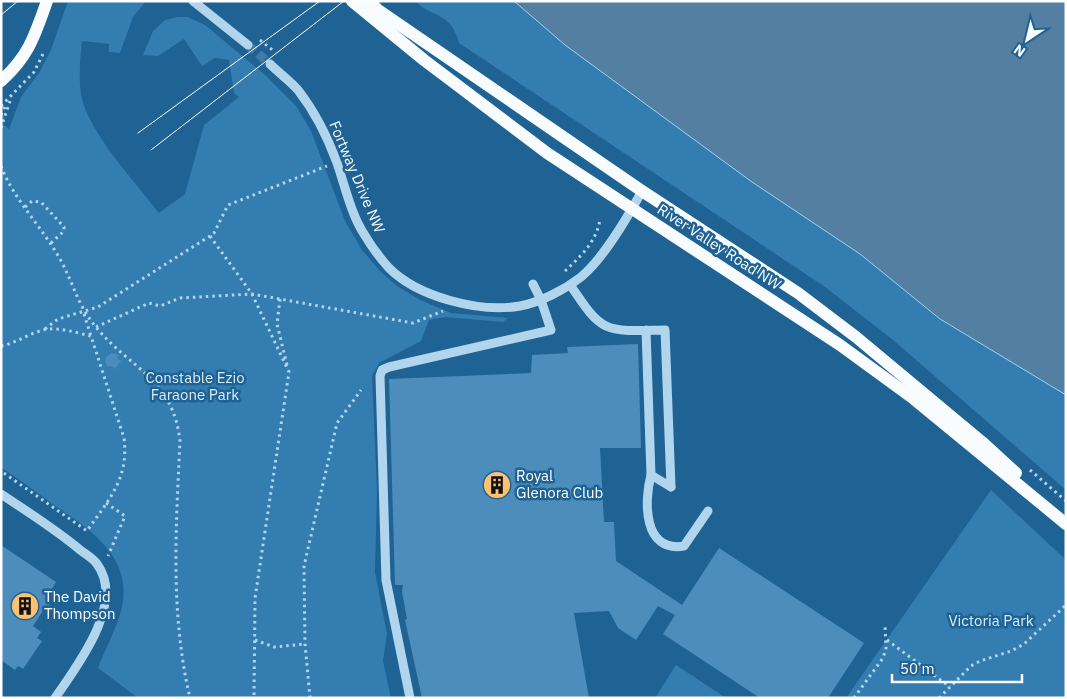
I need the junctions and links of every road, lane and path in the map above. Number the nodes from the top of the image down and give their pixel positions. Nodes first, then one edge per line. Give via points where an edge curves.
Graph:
1 (47, 1) edge
2 (193, 1) edge
3 (352, 1) edge
4 (368, 1) edge
5 (259, 39) dead end
6 (248, 45) tunnel mouth
7 (280, 57) dead end
8 (270, 64) tunnel mouth
9 (6, 76) edge
10 (25, 82) dead end
11 (19, 87) junction
12 (11, 97) junction
13 (1, 106) edge
14 (1, 115) edge
15 (1, 128) edge
16 (1, 166) edge
17 (320, 169) dead end
18 (360, 188) dead end
19 (642, 191) junction
20 (25, 207) junction
21 (632, 209) junction
22 (600, 219) dead end
23 (378, 232) dead end
24 (210, 236) junction
25 (50, 244) junction
26 (563, 272) dead end
27 (533, 284) dead end
28 (570, 285) junction
29 (252, 294) junction
30 (280, 299) junction
31 (541, 300) junction
32 (462, 303) junction
33 (83, 311) junction
34 (96, 328) junction
35 (44, 330) junction
36 (646, 330) junction
37 (91, 336) junction
38 (1, 346) edge
39 (289, 372) junction
40 (361, 390) dead end
41 (1, 471) edge
42 (651, 474) junction
43 (2, 496) edge
44 (106, 503) junction
45 (708, 510) dead end
46 (1066, 518) edge
47 (1066, 524) edge
48 (108, 556) dead end
49 (1066, 605) edge
50 (885, 625) dead end
51 (887, 639) junction
52 (255, 640) junction
53 (305, 644) junction
54 (950, 687) junction
55 (55, 698) edge
56 (190, 698) edge
57 (254, 698) edge
58 (310, 698) edge
59 (410, 698) edge
60 (854, 698) edge
61 (939, 698) edge

1 - 9 main road via 28,49
2 - 6 street
3 - 21 main road, River Valley Road NW via 531,142
4 - 19 main road, River Valley Road NW
5 - 7 path
8 - 32 street, Fortway Drive NW via 297,89 312,110 337,162 363,233 390,268 424,292
10 - 11 path
11 - 12 path
11 - 13 path
12 - 14 path
12 - 15 path
16 - 20 path via 12,190
17 - 24 path via 228,205
18 - 23 path
19 - 21 street, Fortway Drive NW
19 - 46 main road, River Valley Road NW via 798,293 856,337 982,442
20 - 25 path
20 - 25 path via 32,201 41,202 64,226 64,231
21 - 28 street, Fortway Drive NW via 591,267
21 - 47 main road, River Valley Road NW via 840,345 914,399
22 - 26 path via 599,229 589,247
24 - 29 path
24 - 33 path via 98,307
25 - 33 path
27 - 31 street
28 - 31 street, Fortway Drive NW
28 - 36 street via 592,315 605,326 620,330
29 - 30 path
29 - 34 path via 180,298 160,306 148,302
29 - 39 path
30 - 32 path via 413,323
30 - 39 path via 277,324
31 - 32 street, Fortway Drive NW via 500,308
31 - 59 street via 551,330 389,368 382,370 380,376 386,580
33 - 34 path
33 - 35 path via 58,319
33 - 37 path
34 - 56 path via 161,389 178,423 175,582
35 - 37 path
35 - 38 path
36 - 42 street
36 - 42 street via 665,330 671,487
37 - 44 path via 126,450 122,477
39 - 52 path via 255,598
40 - 53 path via 337,423 304,566
41 - 44 path via 87,531
42 - 45 street via 647,495 651,530 663,544 684,546
43 - 55 street via 40,520 97,564 105,581 105,599 94,639
44 - 48 path via 125,516
49 - 54 path via 1024,644 971,666
50 - 51 path
51 - 54 path
51 - 60 path via 883,658
52 - 53 path via 274,646
52 - 57 path
53 - 58 path
54 - 61 path

